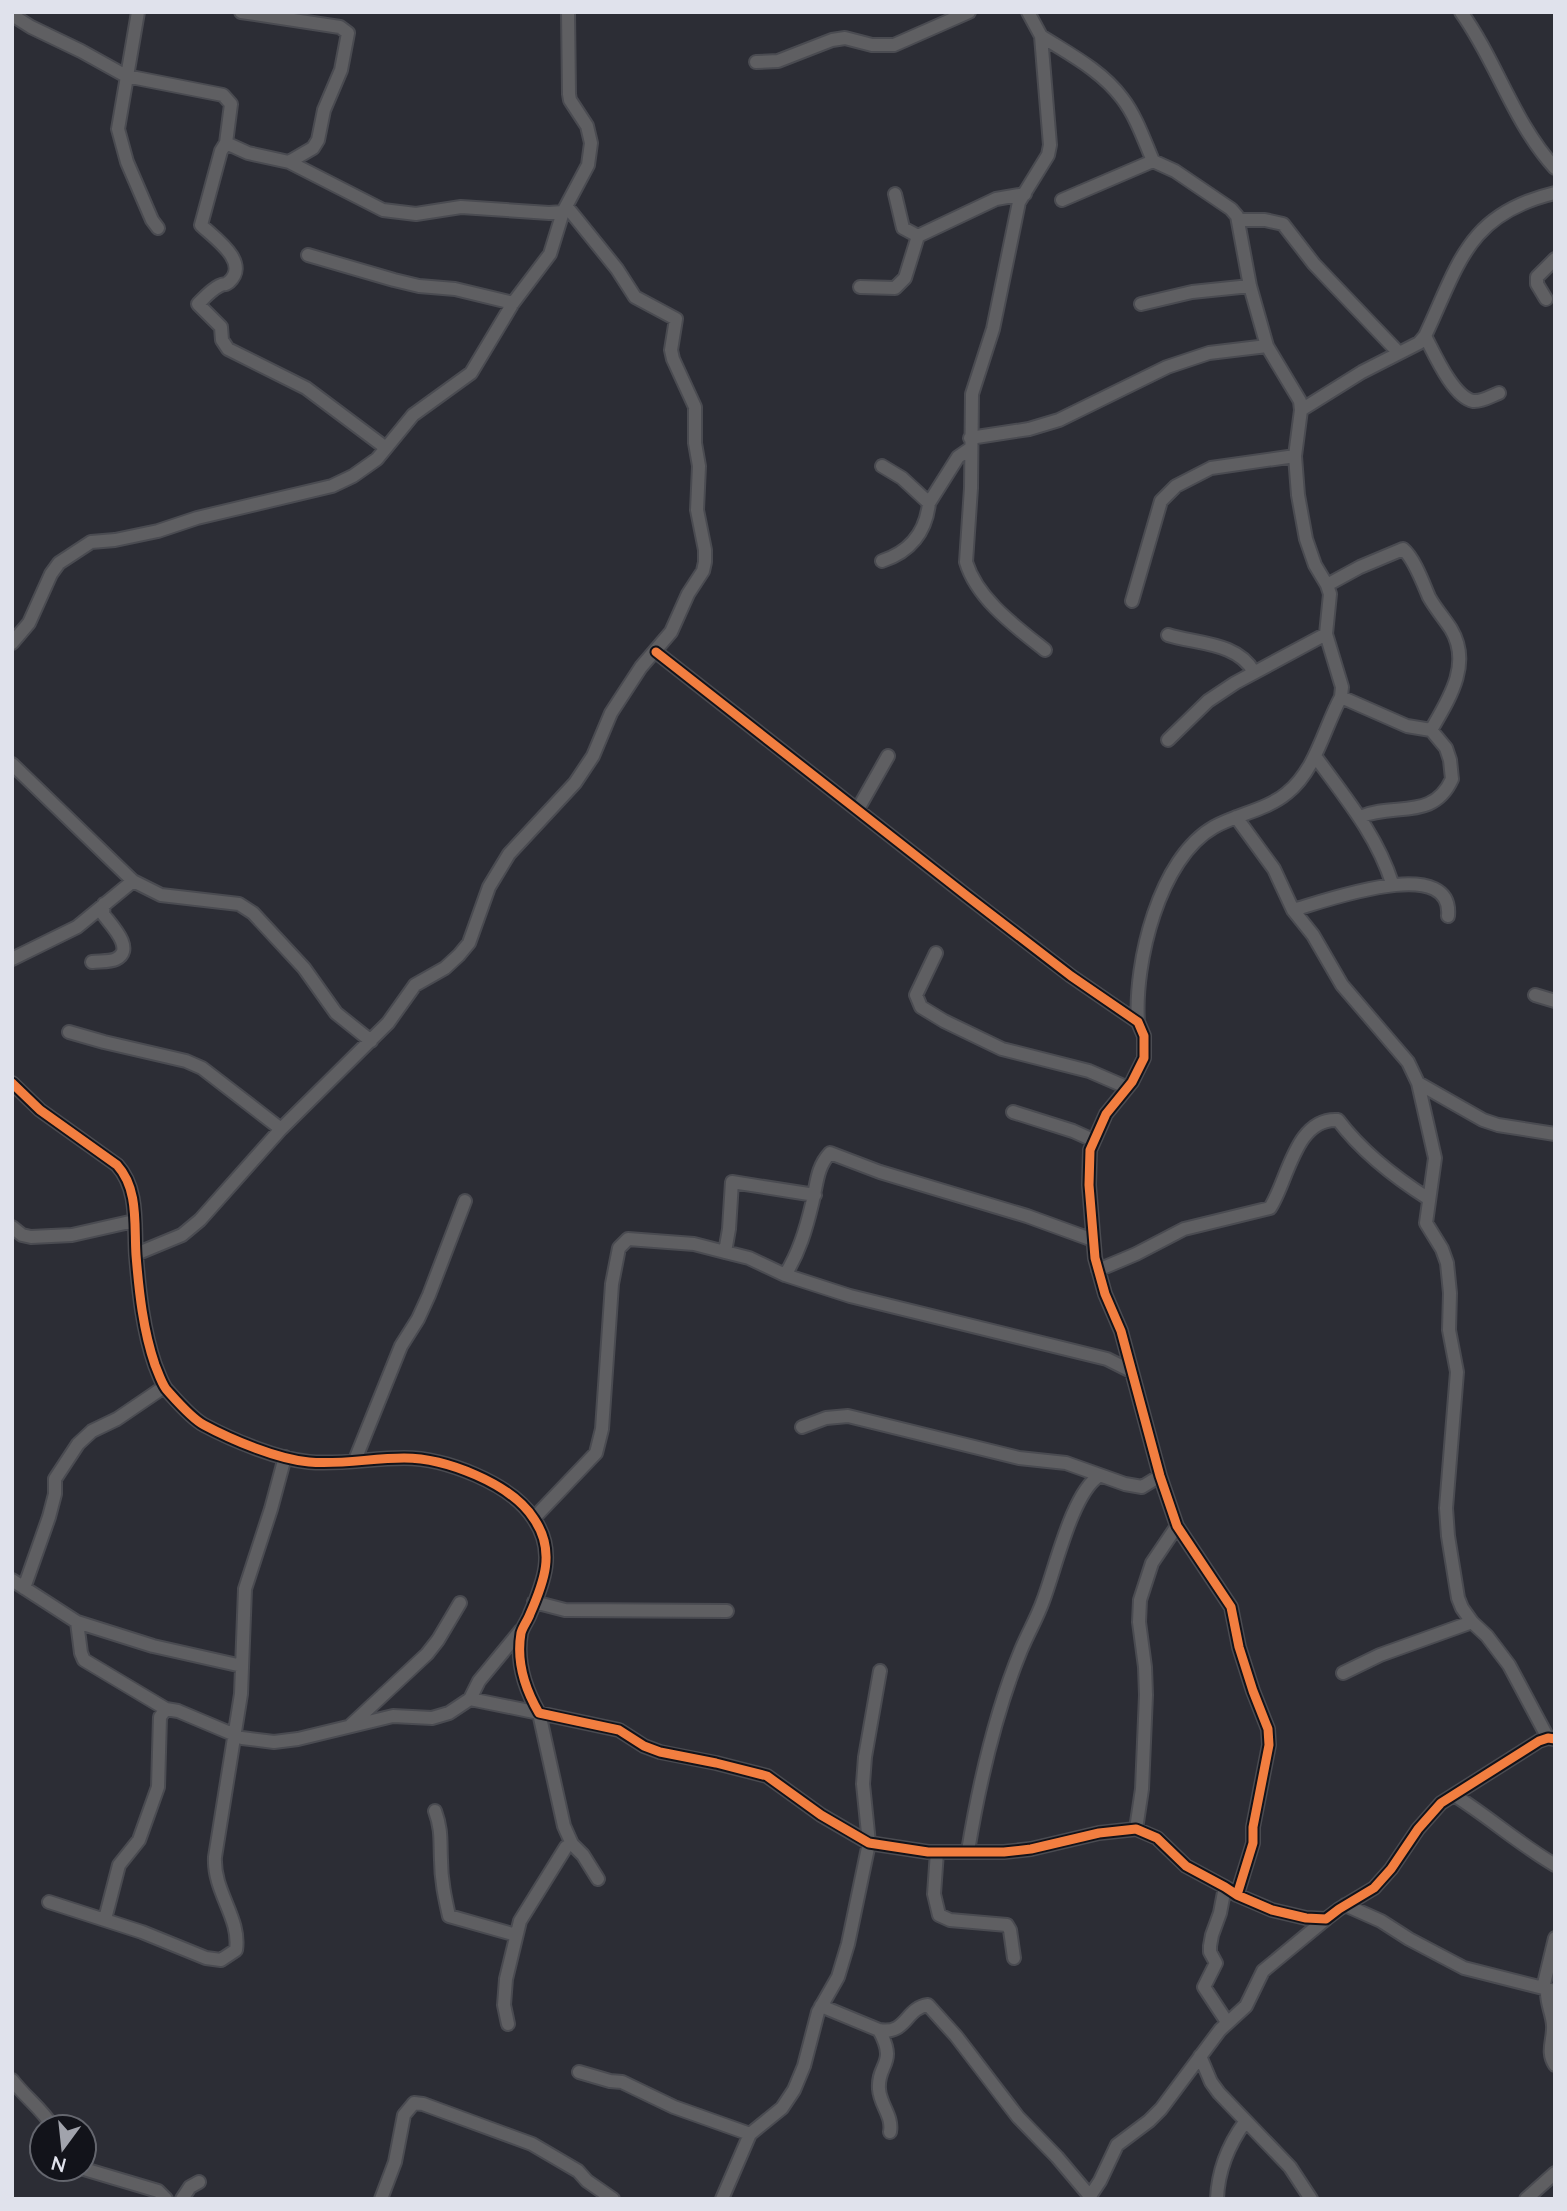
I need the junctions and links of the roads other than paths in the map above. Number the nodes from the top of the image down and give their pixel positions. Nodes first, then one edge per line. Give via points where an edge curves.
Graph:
1 (138, 12) edge
2 (241, 12) edge
3 (568, 12) edge
4 (969, 12) edge
5 (1028, 12) edge
6 (1461, 12) edge
7 (12, 15) edge
8 (1041, 36) junction
9 (756, 62) dead end
10 (126, 76) junction
11 (226, 143) junction
12 (1153, 161) junction
13 (289, 162) junction
14 (1555, 168) edge
15 (1555, 192) edge
16 (895, 194) dead end
17 (1024, 194) junction
18 (1062, 200) dead end
19 (565, 209) junction
20 (1239, 220) junction
21 (158, 229) dead end
22 (918, 236) junction
23 (308, 255) dead end
24 (1555, 258) edge
25 (1250, 286) junction
26 (860, 287) dead end
27 (1546, 299) dead end
28 (513, 303) junction
29 (1141, 304) dead end
30 (1425, 336) junction
31 (1267, 346) junction
32 (1399, 353) junction
33 (1499, 393) dead end
34 (1301, 410) junction
35 (970, 443) junction
36 (386, 449) junction
37 (1295, 456) junction
38 (882, 466) dead end
39 (929, 503) junction
40 (882, 561) dead end
41 (1327, 585) junction
42 (1132, 601) dead end
43 (1168, 635) dead end
44 (1326, 635) junction
45 (12, 643) edge
46 (1045, 650) dead end
47 (656, 652) junction
48 (1254, 672) junction
49 (1341, 697) junction
50 (1431, 730) junction
51 (1168, 740) dead end
52 (888, 756) dead end
53 (1315, 756) junction
54 (12, 764) edge
55 (858, 809) junction
56 (1236, 817) junction
57 (1360, 817) junction
58 (133, 881) junction
59 (1392, 883) junction
60 (104, 904) junction
61 (1293, 910) junction
62 (1448, 916) dead end
63 (936, 953) dead end
64 (12, 959) edge
65 (92, 962) dead end
66 (1535, 995) dead end
67 (1555, 1001) edge
68 (1138, 1022) junction
69 (69, 1032) dead end
70 (371, 1041) junction
71 (12, 1083) edge
72 (1419, 1083) junction
73 (1126, 1087) junction
74 (1013, 1112) dead end
75 (281, 1129) junction
76 (1555, 1134) edge
77 (1093, 1140) junction
78 (814, 1195) junction
79 (1429, 1199) junction
80 (465, 1201) dead end
81 (134, 1221) junction
82 (12, 1227) edge
83 (1093, 1240) junction
84 (725, 1252) junction
85 (136, 1254) junction
86 (1098, 1270) junction
87 (785, 1275) junction
88 (1131, 1371) junction
89 (164, 1387) junction
90 (802, 1427) dead end
91 (285, 1457) junction
92 (355, 1460) junction
93 (1099, 1476) junction
94 (1160, 1476) junction
95 (534, 1518) junction
96 (1177, 1526) junction
97 (12, 1580) edge
98 (24, 1588) junction
99 (534, 1602) junction
100 (460, 1603) dead end
101 (727, 1611) dead end
102 (77, 1622) junction
103 (1472, 1622) junction
104 (522, 1630) junction
105 (243, 1666) junction
106 (880, 1671) dead end
107 (1343, 1673) dead end
108 (470, 1699) junction
109 (166, 1709) junction
110 (539, 1713) junction
111 (351, 1725) junction
112 (234, 1735) junction
113 (1551, 1738) edge
114 (1454, 1794) junction
115 (435, 1811) dead end
116 (1136, 1829) junction
117 (869, 1843) junction
118 (572, 1844) junction
119 (937, 1852) junction
120 (968, 1852) junction
121 (1555, 1865) edge
122 (598, 1879) dead end
123 (1225, 1886) junction
124 (1237, 1895) junction
125 (49, 1902) dead end
126 (1345, 1905) junction
127 (105, 1919) junction
128 (1326, 1919) junction
129 (516, 1935) junction
130 (1555, 1938) edge
131 (1014, 1958) dead end
132 (1548, 1990) edge
133 (821, 2006) junction
134 (1227, 2022) junction
135 (508, 2024) dead end
136 (879, 2030) junction
137 (1200, 2056) junction
138 (1555, 2065) edge
139 (579, 2072) dead end
140 (12, 2080) edge
141 (43, 2113) edge
142 (1245, 2122) junction
143 (890, 2132) dead end
144 (750, 2134) junction
145 (98, 2173) edge
146 (1555, 2173) edge
147 (199, 2182) dead end
148 (1088, 2197) edge
149 (166, 2199) edge
150 (182, 2199) edge
151 (381, 2199) edge
152 (613, 2199) edge
153 (722, 2199) edge
154 (1217, 2199) edge
155 (1311, 2199) edge
156 (1526, 2199) edge

1 - 10 street
2 - 13 street via 340,27 348,33 318,140
3 - 19 street via 570,100 591,143 589,164
4 - 9 street via 894,45 845,38 778,61
5 - 8 street
6 - 14 street via 1517,117
7 - 10 street
8 - 12 street via 1112,86 1129,108
8 - 17 street via 1051,145
10 - 11 street via 223,95 231,104
10 - 21 street via 118,129 127,162
11 - 13 street
11 - 36 street via 201,225 231,254 235,266 227,284 198,304 221,327 228,349 306,388
12 - 18 street
12 - 20 street via 1231,209
13 - 19 street via 383,210 416,214 461,207 540,213
15 - 30 street via 1521,202 1479,232 1453,274
16 - 22 street via 903,228
17 - 22 street via 986,203
17 - 35 street via 993,329 972,394
19 - 28 street via 550,254
19 - 47 street via 635,297 676,319 671,350 695,407 697,510 705,562 671,632
20 - 25 street
20 - 32 street via 1283,224 1314,264
22 - 26 street via 900,284
23 - 28 street via 401,282
24 - 27 street via 1537,278
25 - 29 street via 1192,292
25 - 31 street
28 - 36 street via 471,373 413,415
30 - 32 street
30 - 33 street via 1464,398 1480,401
31 - 34 street
31 - 35 street via 1209,353 1167,367 1059,420
32 - 34 street
34 - 37 street
35 - 39 street
35 - 46 street via 968,571 990,602
36 - 45 street via 353,476 332,486 158,531 91,542 59,563 29,623
37 - 41 street via 1306,539
37 - 42 street via 1211,468 1176,486 1161,501
38 - 39 street
39 - 40 street via 922,532 909,547
41 - 44 street
41 - 50 street via 1403,549 1410,555 1459,652 1460,668 1452,695
43 - 48 street via 1226,648
44 - 48 street
44 - 49 street
47 - 55 street
47 - 70 street via 611,713 593,756 575,783 509,855 489,887 469,943 445,968 415,985
48 - 51 street via 1208,701
49 - 50 street via 1407,726
49 - 53 street
50 - 57 street via 1450,760 1448,788 1436,802 1423,807 1373,811
52 - 55 street
53 - 56 street via 1287,794
53 - 57 street
54 - 58 street
55 - 68 street via 1040,952
56 - 61 street via 1275,869
56 - 68 street via 1201,836 1170,878 1146,940 1136,996
57 - 59 street
58 - 60 street
58 - 70 street via 162,895 239,904 253,913 304,968 336,1013
59 - 61 street
59 - 62 street via 1441,893 1448,901
60 - 64 street via 77,927
60 - 65 street via 103,914 117,931 122,952 116,959
61 - 72 street via 1342,985 1408,1062
63 - 73 street via 916,995 921,1007 1002,1049 1089,1071
66 - 67 street
68 - 73 street via 1144,1058
69 - 75 street via 202,1068
70 - 75 street
71 - 81 street via 126,1175
72 - 76 street via 1483,1120
72 - 79 street via 1435,1158
73 - 77 street
74 - 77 street
75 - 85 street via 200,1220 182,1235
77 - 83 street via 1089,1163
78 - 83 street via 818,1172 830,1153
78 - 84 street via 732,1182
78 - 87 street via 797,1254
79 - 86 street via 1396,1178 1338,1120 1327,1119 1299,1145 1270,1208 1184,1229
79 - 103 street via 1426,1223 1447,1264 1449,1329 1457,1372 1447,1527 1458,1598
80 - 92 street via 429,1295 401,1346
81 - 82 street via 72,1235 31,1237
81 - 85 street
83 - 86 street
84 - 87 street
84 - 95 street via 642,1239 628,1239 619,1248 596,1453
85 - 89 street via 150,1350
86 - 88 street
87 - 88 street via 926,1316 1107,1359
88 - 94 street
89 - 91 street via 202,1424
89 - 98 street via 78,1444 55,1479 53,1504
90 - 93 street via 848,1416 1019,1458 1066,1463
91 - 92 street via 323,1463
91 - 105 street via 245,1589
92 - 95 street via 430,1460 501,1488
93 - 94 street via 1142,1487
93 - 120 street via 1088,1484 1079,1503 1043,1604 1021,1649 973,1817
94 - 96 street
95 - 99 street via 547,1549 546,1571
96 - 116 street via 1152,1563 1140,1600 1146,1695
96 - 124 street via 1231,1607 1239,1647 1268,1729 1253,1843
97 - 98 street
98 - 102 street
99 - 101 street via 565,1610
99 - 104 street
100 - 111 street via 427,1654
102 - 105 street via 153,1646
102 - 109 street via 85,1660
103 - 107 street
103 - 113 street via 1509,1665
104 - 108 street via 479,1681
104 - 110 street via 524,1682
105 - 112 street
106 - 117 street via 863,1784
108 - 110 street
108 - 111 street via 432,1718 393,1716
109 - 112 street
109 - 127 street via 160,1717 158,1787 139,1840 119,1865
110 - 117 street via 619,1730 660,1752 767,1776
110 - 118 street
111 - 112 street via 285,1742
112 - 127 street via 214,1869 237,1935 236,1950 215,1960
113 - 114 street
114 - 121 street
114 - 126 street via 1431,1814 1374,1888
115 - 129 street via 441,1827 442,1881 449,1916
116 - 120 street via 1021,1851
116 - 123 street via 1157,1838 1186,1866
117 - 119 street
117 - 133 street via 848,1944 838,1977
118 - 122 street
118 - 129 street via 520,1921
119 - 120 street
119 - 131 street via 934,1894 939,1915 1007,1925
123 - 124 street
123 - 134 street via 1210,1946 1216,1963 1204,1987
124 - 128 street via 1272,1910
125 - 127 street
126 - 128 street
126 - 132 street via 1464,1968
128 - 134 street via 1263,1970 1246,2006
129 - 135 street via 506,1979
130 - 132 street
132 - 138 street via 1553,2026 1550,2057
133 - 136 street
133 - 144 street via 794,2090 782,2108
134 - 137 street
136 - 143 street via 888,2059 879,2094 892,2122
136 - 148 street via 898,2028 928,2005
137 - 142 street via 1211,2082
137 - 148 street via 1161,2109 1117,2145
139 - 144 street via 622,2082 674,2107
140 - 141 street
142 - 154 street via 1232,2140 1217,2184
142 - 155 street via 1290,2167
144 - 153 street
145 - 149 street via 158,2191
146 - 156 street
147 - 150 street
151 - 152 street via 404,2116 414,2103 532,2144 578,2171

